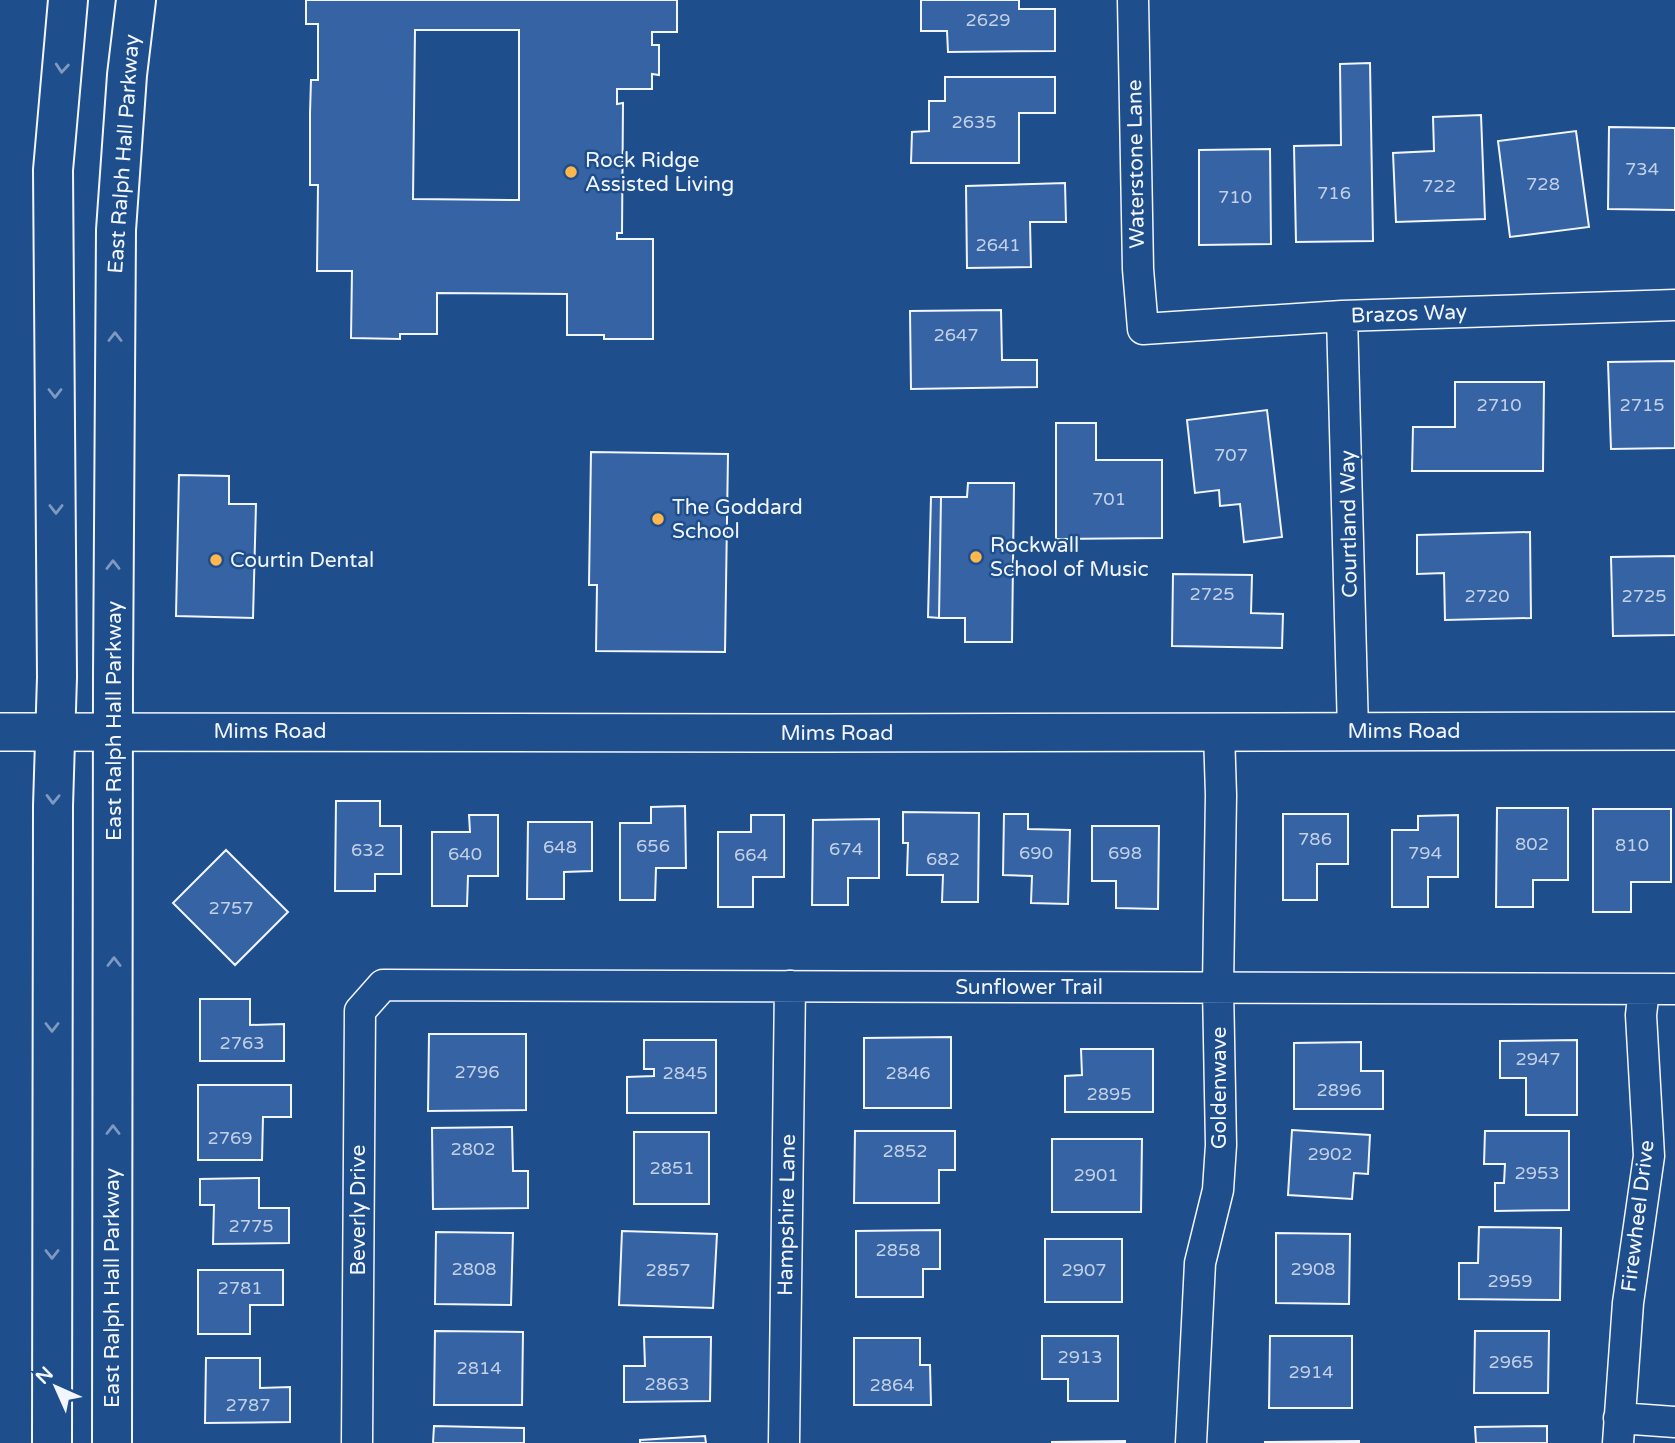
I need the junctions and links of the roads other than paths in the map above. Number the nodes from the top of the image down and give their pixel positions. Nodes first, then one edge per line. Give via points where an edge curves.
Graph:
1 (68, 0) edge
2 (136, 0) edge
3 (1133, 0) edge
4 (1675, 305) edge
5 (1342, 316) junction
6 (1143, 329) joint
7 (55, 731) junction
8 (114, 731) junction
9 (1353, 731) junction
10 (1675, 731) edge
11 (0, 732) edge
12 (1219, 732) junction
13 (383, 985) joint
14 (790, 986) junction
15 (1218, 987) junction
16 (1644, 989) junction
17 (1675, 989) edge
18 (1675, 1422) edge
19 (1618, 1430) edge
20 (52, 1443) edge
21 (112, 1443) edge
22 (356, 1443) edge
23 (784, 1443) edge
24 (1191, 1443) edge

1 -> 7 main road via 53,170
8 -> 2 main road, East Ralph Hall Parkway via 116,230
3 - 6 street, Waterstone Lane
4 - 5 street, Brazos Way
5 - 6 street, Brazos Way
5 - 9 street, Courtland Way
7 - 8 street, Mims Road
7 - 11 street, Mims Road
7 -> 20 main road
8 - 12 street, Mims Road
21 -> 8 main road, East Ralph Hall Parkway
9 - 10 street, Mims Road
9 - 12 street, Mims Road
12 - 15 street, Goldenwave
13 - 14 street, Sunflower Trail
13 - 22 street, Beverly Drive via 360,1011
14 - 15 street, Sunflower Trail
14 - 23 street, Hampshire Lane
15 - 16 street, Sunflower Trail
15 - 24 street, Goldenwave via 1221,1145 1218,1190 1200,1263
16 - 17 street, Sunflower Trail
16 - 19 street, Firewheel Drive via 1641,1015 1649,1156 1628,1303
18 - 19 street

